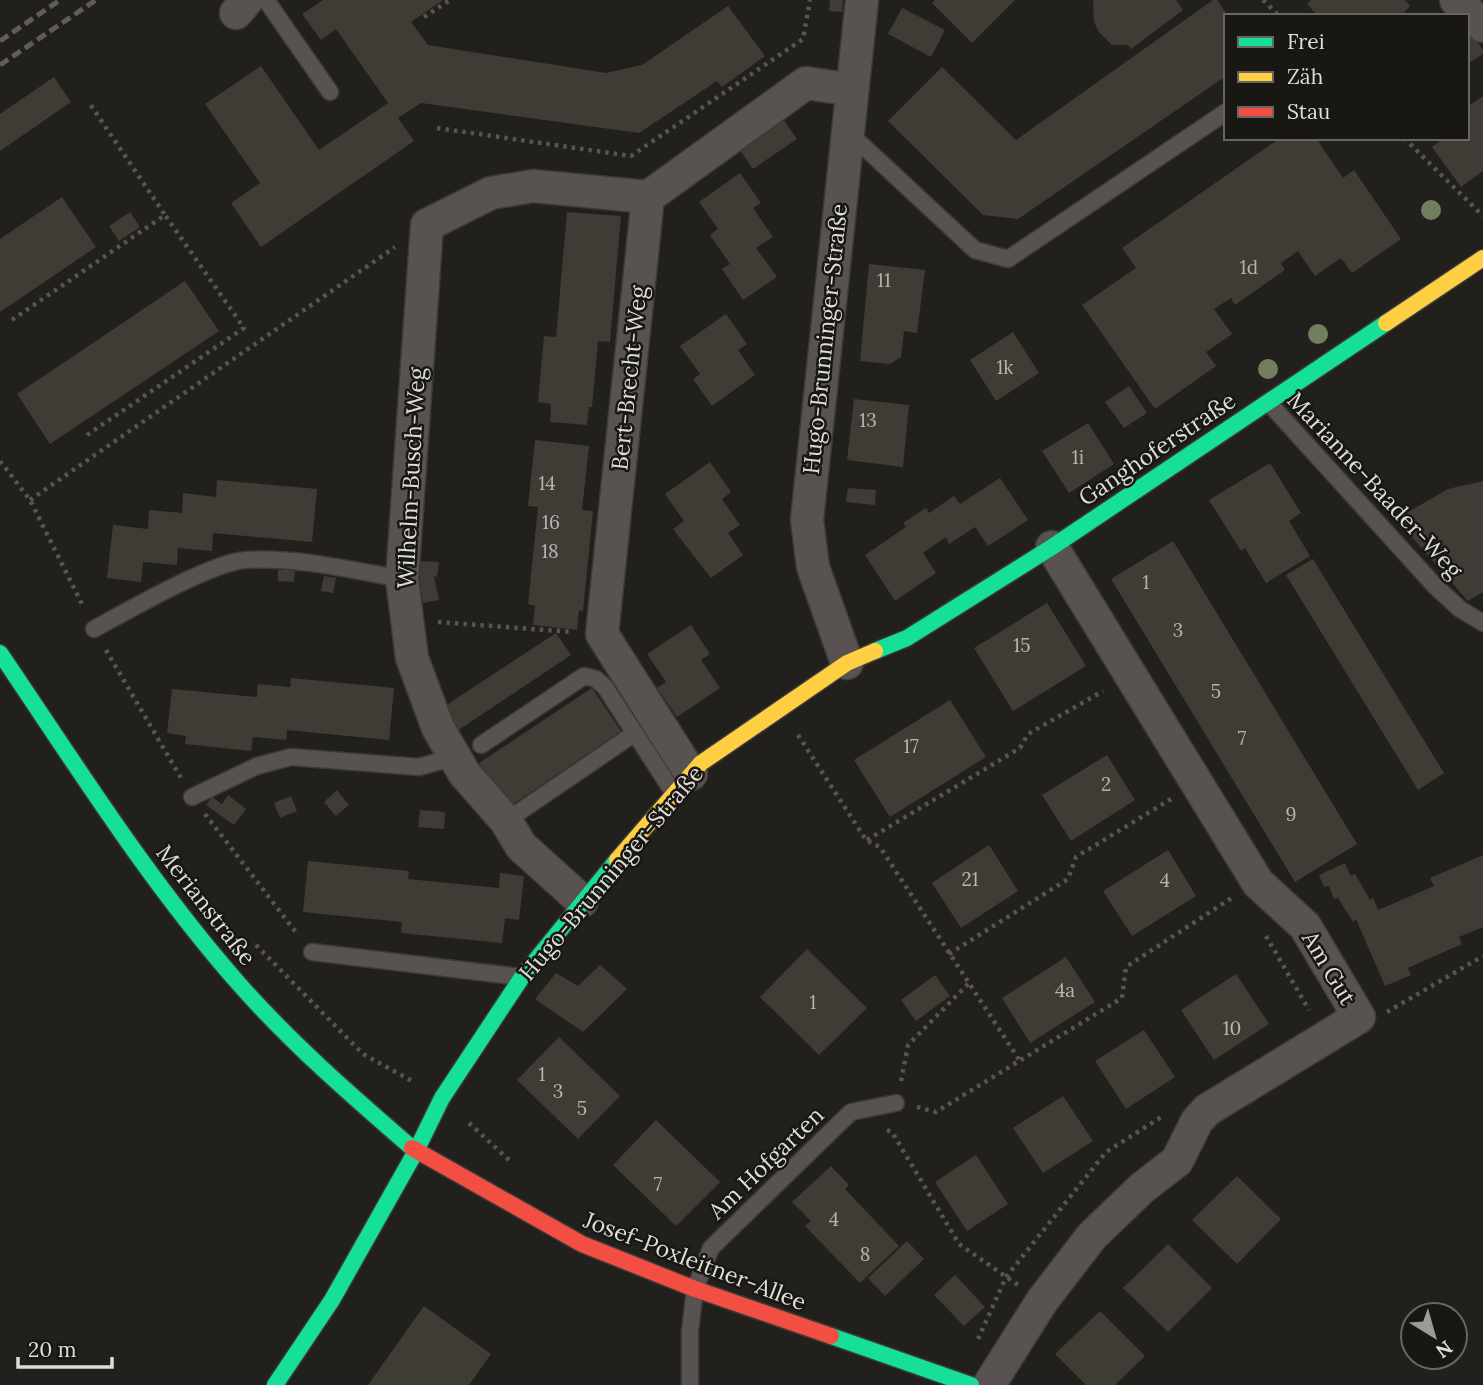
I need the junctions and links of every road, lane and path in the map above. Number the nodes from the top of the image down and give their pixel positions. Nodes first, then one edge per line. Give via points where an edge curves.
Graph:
1 (266, 0) edge
2 (450, 0) edge
3 (810, 0) edge
4 (862, 0) edge
5 (1264, 0) edge
6 (1456, 0) edge
7 (1277, 14) edge
8 (424, 18) dead end
9 (1483, 26) edge
10 (852, 90) junction
11 (330, 92) dead end
12 (90, 104) dead end
13 (1224, 113) edge
14 (437, 128) dead end
15 (848, 132) junction
16 (1406, 140) edge
17 (648, 197) junction
18 (165, 215) junction
19 (1483, 216) edge
20 (427, 225) junction
21 (1483, 258) edge
22 (12, 320) dead end
23 (1268, 402) junction
24 (87, 435) dead end
25 (0, 461) edge
26 (30, 500) junction
27 (1052, 547) junction
28 (402, 579) junction
29 (407, 620) junction
30 (1483, 623) edge
31 (94, 629) junction
32 (602, 634) junction
33 (0, 653) edge
34 (847, 663) junction
35 (1131, 676) junction
36 (781, 708) junction
37 (635, 733) junction
38 (468, 751) junction
39 (682, 783) junction
40 (1197, 783) junction
41 (192, 797) junction
42 (506, 821) junction
43 (866, 841) junction
44 (1258, 883) junction
45 (582, 901) junction
46 (1261, 927) dead end
47 (249, 937) dead end
48 (312, 952) joint
49 (949, 954) junction
50 (1483, 956) edge
51 (522, 977) junction
52 (968, 984) junction
53 (1359, 1017) junction
54 (1324, 1036) junction
55 (1020, 1061) junction
56 (442, 1098) junction
57 (896, 1102) junction
58 (851, 1112) junction
59 (416, 1151) junction
60 (695, 1289) junction
61 (1042, 1301) junction
62 (275, 1385) edge
63 (690, 1385) edge
64 (971, 1385) edge
65 (989, 1385) edge

1 - 11 lane
2 - 8 path
3 - 14 path via 803,39 631,156
4 - 10 street, Hugo-Brunninger-Straße
5 - 7 path
6 - 9 street
10 - 15 street, Hugo-Brunninger-Straße
10 - 17 street via 806,83
12 - 18 path
13 - 15 lane via 1009,259 975,250
15 - 34 street, Hugo-Brunninger-Straße via 807,520 813,567
16 - 19 path
17 - 20 street via 533,186 491,193
17 - 32 street, Bert-Brecht-Weg
18 - 22 path
18 - 24 path via 244,328
20 - 26 path
20 - 28 street, Wilhelm-Busch-Weg
21 - 23 street, Ganghoferstraße
23 - 27 street, Ganghoferstraße
23 - 30 lane, Marianne-Baader-Weg via 1436,586
25 - 26 path
26 - 31 path
27 - 34 street, Ganghoferstraße via 907,638
27 - 35 street, Am Gut
28 - 29 street, Wilhelm-Busch-Weg
28 - 31 lane via 323,565 244,559 195,577
29 - 32 path
29 - 38 street, Wilhelm-Busch-Weg via 411,658 438,728
31 - 41 path
32 - 39 street
33 - 59 street, Merianstraße via 136,853 239,984 336,1083
34 - 36 street, Hugo-Brunninger-Straße
35 - 40 street, Am Gut
35 - 43 path via 1028,734 1020,748
36 - 39 street, Hugo-Brunninger-Straße via 701,763
36 - 43 path
37 - 38 lane via 605,687 584,676
37 - 39 lane
37 - 42 lane
38 - 41 lane via 419,767 291,757 257,766
38 - 42 street, Wilhelm-Busch-Weg via 464,773
39 - 45 street, Hugo-Brunninger-Straße
40 - 44 street, Am Gut
40 - 49 path via 1076,857 1068,879
41 - 48 path
42 - 45 street, Wilhelm-Busch-Weg via 522,846
43 - 49 path via 880,847
44 - 53 street, Am Gut via 1305,926
44 - 55 path via 1126,967 1122,998
45 - 51 street, Hugo-Brunninger-Straße
46 - 54 path
47 - 56 path via 363,1054
48 - 51 lane
49 - 52 path
50 - 53 path via 1383,1015
51 - 56 street, Hugo-Brunninger-Straße
52 - 55 path
52 - 57 path via 908,1045
53 - 54 street, Am Gut
54 - 61 street, Am Gut via 1207,1110 1177,1161 1092,1236
55 - 57 path via 936,1112
56 - 59 street, Hugo-Brunninger-Straße
57 - 58 lane, Am Hofgarten
58 - 60 lane, Am Hofgarten via 711,1248
58 - 61 path via 892,1132 959,1244
59 - 60 street, Josef-Poxleitner-Allee via 582,1244
59 - 62 street, Hugo-Brunninger-Straße via 332,1300
60 - 63 lane, Am Hofgarten
60 - 64 street, Josef-Poxleitner-Allee
61 - 65 street, Am Gut

